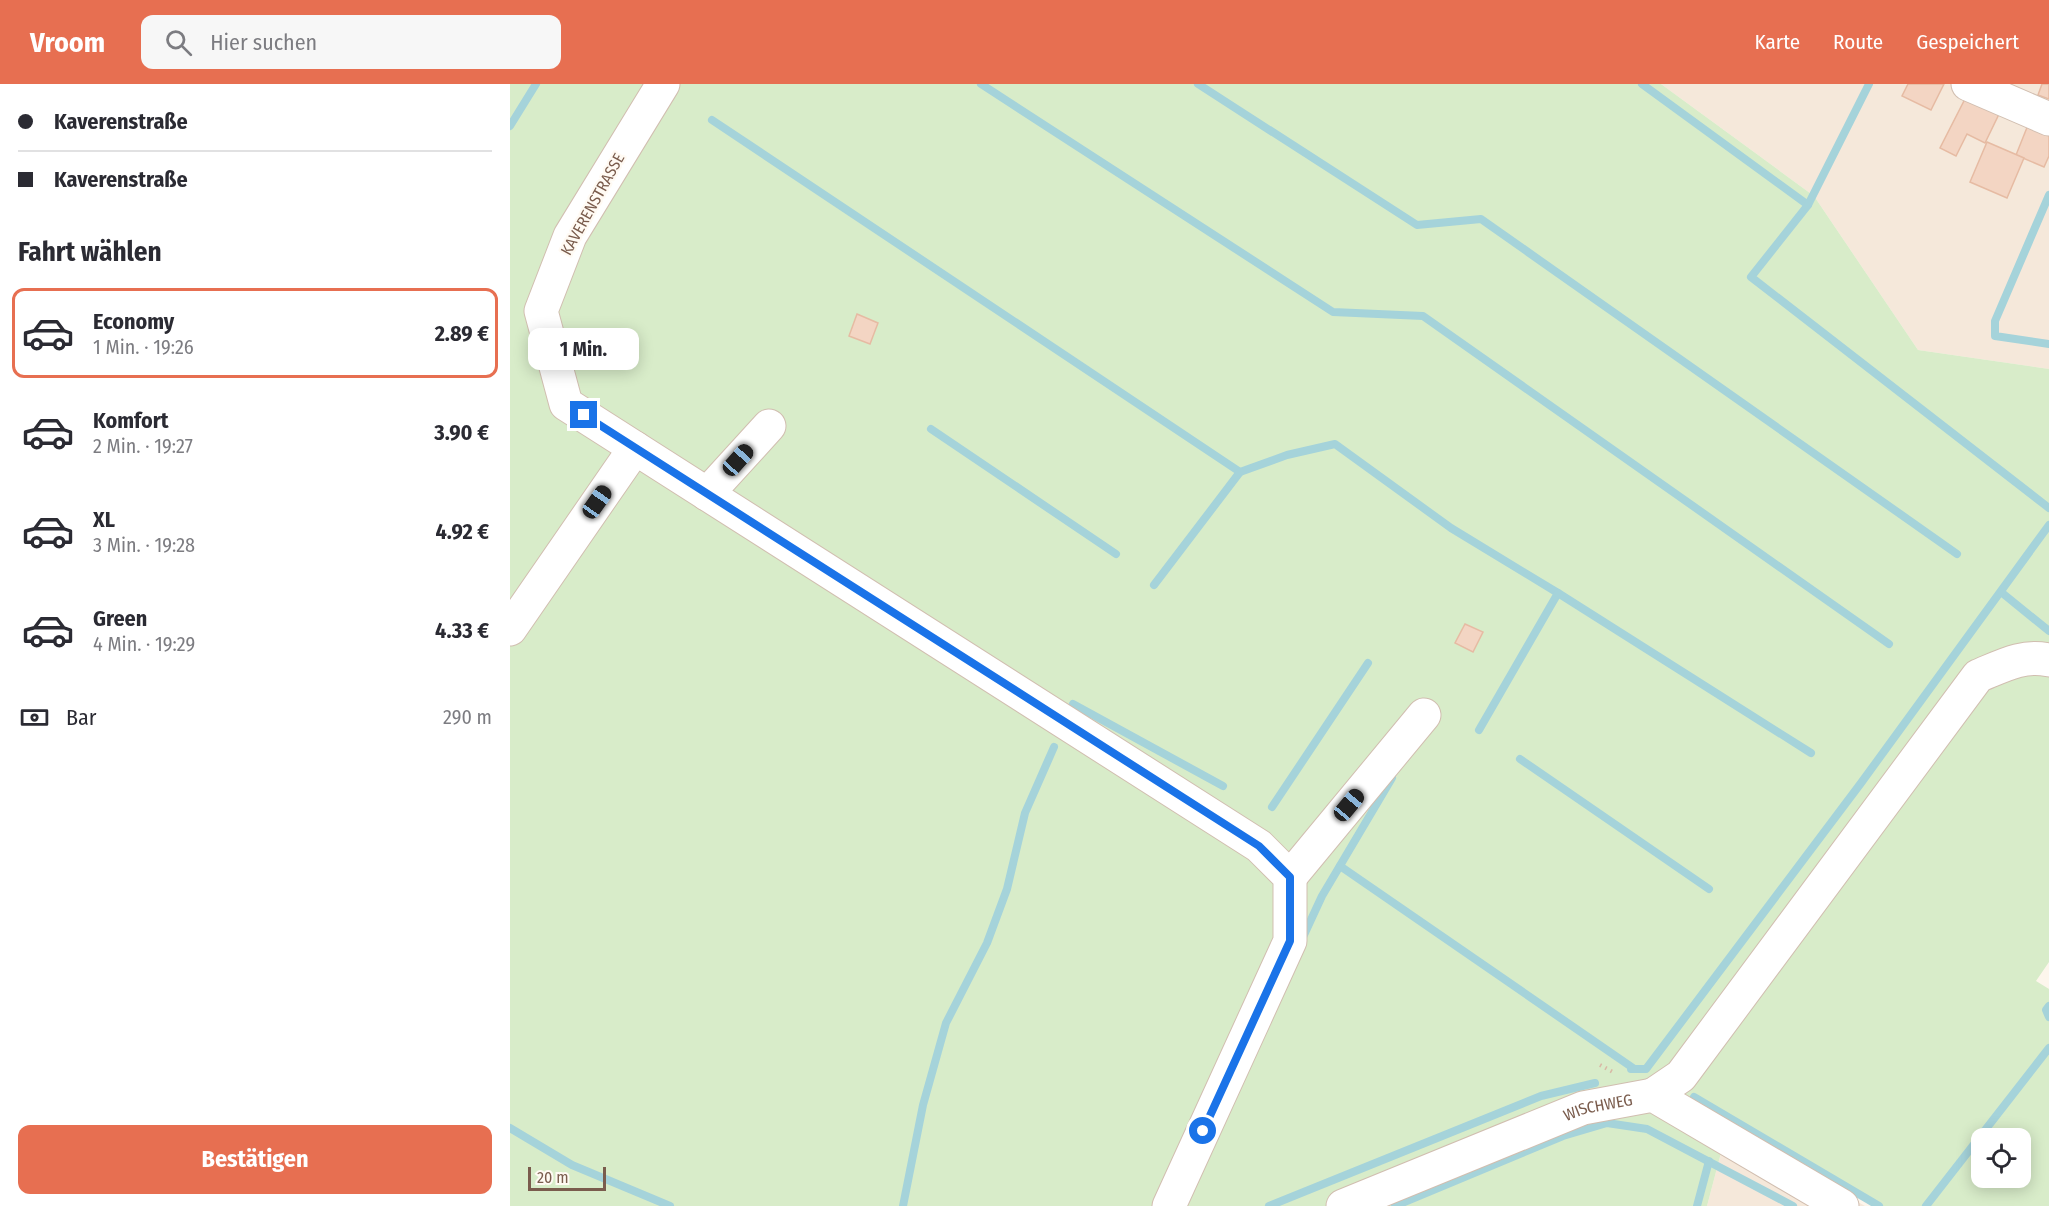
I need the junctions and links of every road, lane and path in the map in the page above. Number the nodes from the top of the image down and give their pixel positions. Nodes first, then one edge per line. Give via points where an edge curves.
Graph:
1 (663, 84) edge
2 (1968, 84) edge
3 (2049, 119) edge
4 (769, 426) dead end
5 (635, 448) junction
6 (707, 494) junction
7 (510, 629) edge
8 (2049, 660) edge
9 (1424, 714) dead end
10 (1290, 877) junction
11 (1653, 1095) junction
12 (1169, 1206) edge
13 (1343, 1206) edge
14 (1842, 1206) edge

1 - 5 street, KAVERENSTRASSE via 570,237 541,311 566,404
2 - 3 street
4 - 6 street
5 - 6 street, KAVERENSTRASSE
5 - 7 street
6 - 10 street, KAVERENSTRASSE via 1259,846
8 - 11 street via 2034,657 2010,662 1978,676 1681,1076
9 - 10 street
10 - 12 street via 1290,941
11 - 13 street, WISCHWEG via 1583,1108
11 - 14 street, WISCHWEG

